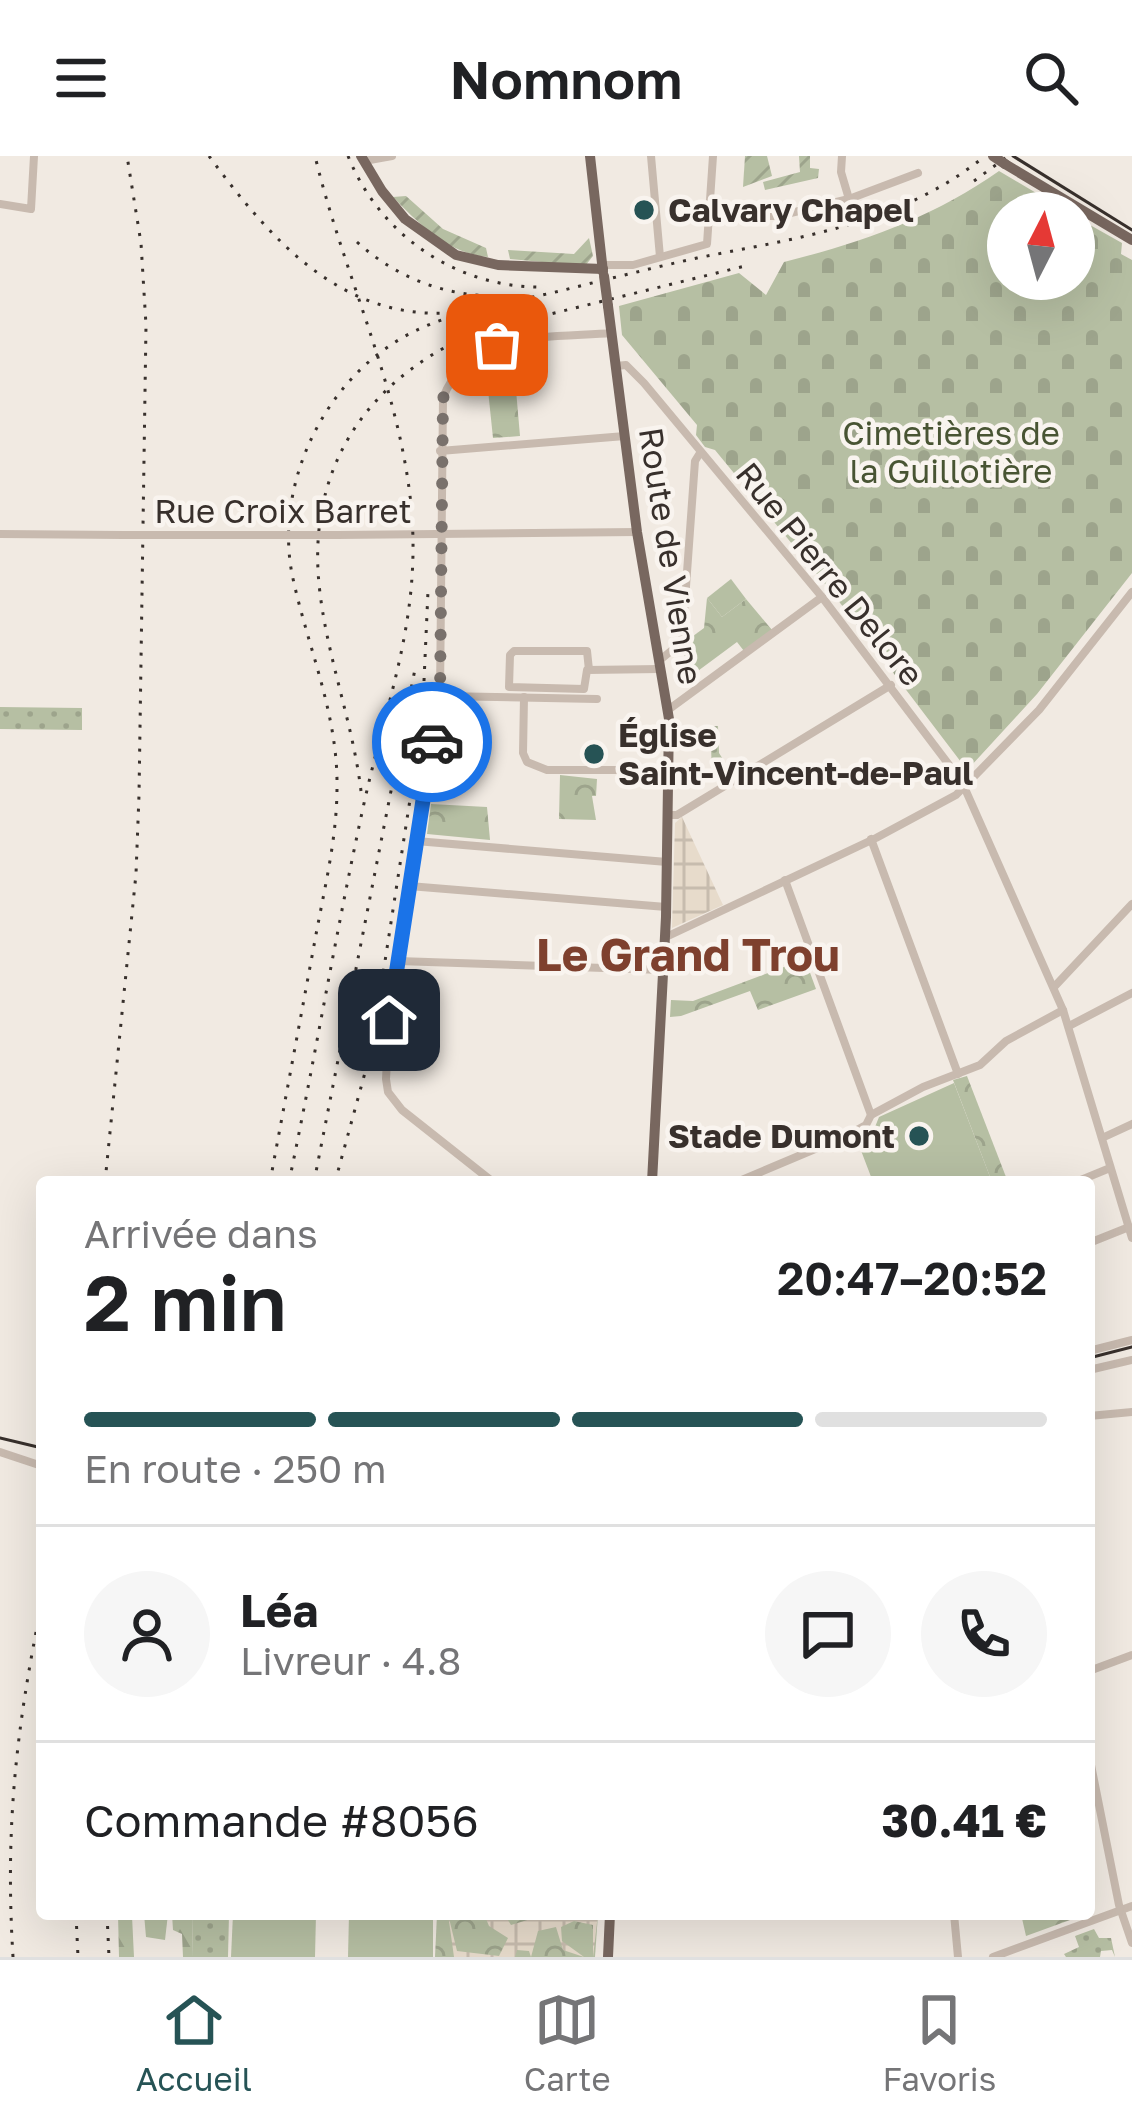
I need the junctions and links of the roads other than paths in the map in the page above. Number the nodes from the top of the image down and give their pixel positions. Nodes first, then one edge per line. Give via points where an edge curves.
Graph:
1 (34, 156) edge
2 (392, 156) edge
3 (590, 156) edge
4 (651, 156) edge
5 (713, 156) edge
6 (842, 156) edge
7 (993, 156) edge
8 (362, 158) edge
9 (1011, 161) edge
10 (918, 173) dead end
11 (849, 199) junction
12 (0, 204) edge
13 (710, 216) junction
14 (1132, 240) edge
15 (660, 257) junction
16 (603, 270) junction
17 (612, 332) junction
18 (616, 366) junction
19 (625, 436) junction
20 (697, 447) junction
21 (440, 451) junction
22 (637, 532) junction
23 (0, 534) edge
24 (443, 535) junction
25 (1132, 592) edge
26 (822, 597) junction
27 (661, 664) junction
28 (589, 670) junction
29 (891, 685) junction
30 (440, 695) junction
31 (524, 698) junction
32 (597, 699) dead end
33 (668, 710) junction
34 (669, 770) junction
35 (964, 788) junction
36 (668, 815) junction
37 (871, 839) junction
38 (416, 841) junction
39 (667, 862) junction
40 (785, 880) junction
41 (409, 886) junction
42 (1132, 904) edge
43 (666, 908) junction
44 (665, 937) junction
45 (398, 961) junction
46 (663, 970) junction
47 (1054, 987) junction
48 (1132, 993) edge
49 (1063, 1010) junction
50 (1069, 1026) junction
51 (958, 1074) junction
52 (871, 1115) junction
53 (1132, 1124) edge
54 (1102, 1138) junction
55 (1110, 1168) junction
56 (486, 1176) edge
57 (652, 1176) edge
58 (751, 1176) edge
59 (1091, 1176) edge
60 (1130, 1233) edge
61 (1095, 1242) edge
62 (1132, 1340) edge
63 (1095, 1349) edge
64 (1132, 1360) edge
65 (1095, 1369) edge
66 (1132, 1412) edge
67 (1095, 1415) edge
68 (0, 1455) edge
69 (36, 1464) edge
70 (1132, 1655) edge
71 (1095, 1669) edge
72 (1095, 1785) edge
73 (1132, 1906) edge
74 (1120, 1911) junction
75 (610, 1920) edge
76 (955, 1920) edge
77 (1132, 1942) edge
78 (608, 1957) edge
79 (958, 1957) edge
80 (993, 1957) edge

1 - 12 street via 31,209
2 - 8 street
3 - 16 main road, Route de Vienne
4 - 15 street
5 - 13 street
6 - 11 street
7 - 9 main road, bridge
8 - 16 main road via 405,219 456,255
9 - 14 main road
10 - 11 street
11 - 13 street via 778,216
13 - 15 street via 707,244
15 - 16 street
16 - 17 main road, Route de Vienne, bridge
17 - 18 main road, Route de Vienne
17 - 21 street via 508,342 478,353 448,386
18 - 19 main road, Route de Vienne
18 - 20 street, Rue Pierre Delore via 626,365 644,383
19 - 21 street
19 - 22 main road, Route de Vienne
20 - 26 street, Rue Pierre Delore
20 - 27 street via 682,642
21 - 24 street
22 - 24 street, Rue Croix Barret
22 - 27 main road, Route de Vienne
23 - 24 street, Rue Croix Barret, bridge
24 - 30 street
25 - 35 street via 1039,710
26 - 29 street, Rue Pierre Delore
26 - 33 street
27 - 28 street
27 - 33 main road, Route de Vienne
28 - 28 street via 584,688 509,687 514,652 587,651
29 - 35 street, Rue Pierre Delore
29 - 36 street
30 - 31 street
30 - 38 street
31 - 32 street
31 - 34 street via 527,762 547,770
33 - 34 main road, Route de Vienne
34 - 36 main road, Route de Vienne
35 - 37 street
35 - 47 street, Rue Pierre Delore
36 - 39 main road, Route de Vienne
37 - 40 street
37 - 51 street
38 - 39 street
38 - 41 street
39 - 43 main road, Route de Vienne
40 - 44 street
40 - 52 street
41 - 43 street
41 - 45 street
42 - 47 street
43 - 44 main road, Route de Vienne
44 - 46 main road, Route de Vienne
45 - 46 street
45 - 56 street via 388,1092
46 - 57 main road, Route de Vienne
47 - 49 street, Rue Pierre Delore
48 - 50 street
49 - 50 street, Rue Pierre Delore
49 - 51 street
50 - 54 street, Rue Pierre Delore
51 - 52 street
52 - 58 street via 846,1136
53 - 54 street
54 - 55 street, Rue Pierre Delore
55 - 59 street
55 - 60 street, Rue Pierre Delore
60 - 61 street
62 - 63 street
64 - 65 street
66 - 67 street
68 - 69 street
70 - 71 street
72 - 74 street
73 - 74 street
74 - 77 street
74 - 80 street
75 - 78 main road
76 - 79 street

